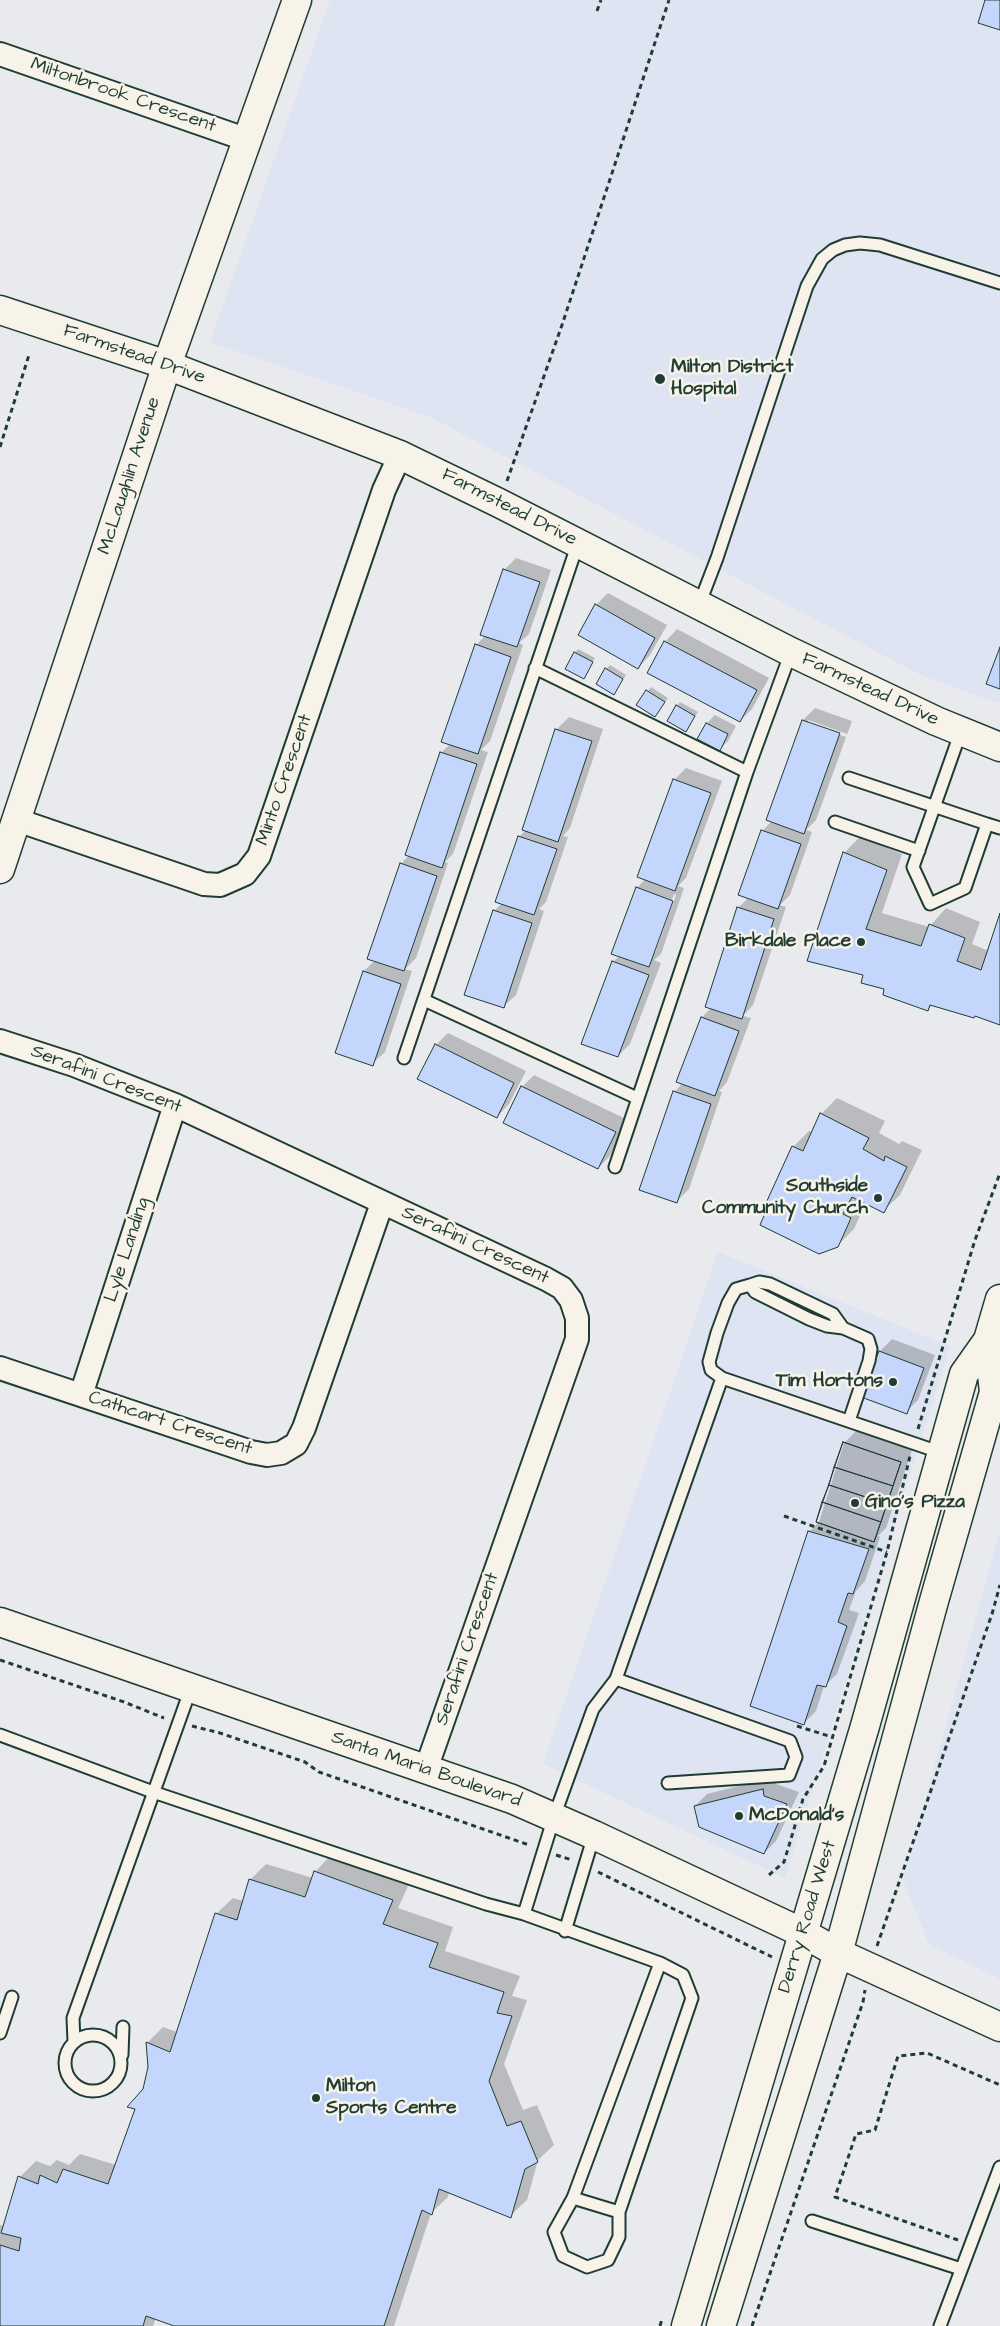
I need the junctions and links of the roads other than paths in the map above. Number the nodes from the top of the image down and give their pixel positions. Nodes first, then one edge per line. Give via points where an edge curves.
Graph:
1 (296, 0) edge
2 (0, 54) edge
3 (246, 139) junction
4 (1000, 283) edge
5 (0, 310) edge
6 (167, 365) junction
7 (400, 455) junction
8 (578, 543) junction
9 (699, 605) junction
10 (791, 652) junction
11 (535, 668) junction
12 (961, 731) junction
13 (1000, 746) edge
14 (747, 772) junction
15 (849, 778) dead end
16 (935, 805) junction
17 (17, 820) junction
18 (835, 822) dead end
19 (987, 824) junction
20 (1000, 828) edge
21 (919, 851) junction
22 (0, 869) edge
23 (424, 1000) junction
24 (0, 1041) edge
25 (404, 1058) dead end
26 (637, 1098) junction
27 (175, 1106) junction
28 (614, 1167) dead end
29 (382, 1203) junction
30 (1000, 1299) edge
31 (988, 1340) junction
32 (0, 1368) edge
33 (722, 1378) junction
34 (81, 1395) junction
35 (849, 1421) junction
36 (942, 1452) junction
37 (0, 1622) edge
38 (616, 1679) junction
39 (190, 1688) junction
40 (0, 1735) edge
41 (426, 1769) junction
42 (668, 1783) dead end
43 (153, 1792) junction
44 (554, 1817) junction
45 (594, 1835) junction
46 (524, 1914) junction
47 (565, 1930) junction
48 (803, 1933) junction
49 (838, 1953) junction
50 (660, 1963) junction
51 (12, 1997) dead end
52 (123, 2027) dead end
53 (1000, 2027) edge
54 (0, 2033) edge
55 (74, 2042) junction
56 (122, 2061) junction
57 (1000, 2167) edge
58 (573, 2198) junction
59 (619, 2212) junction
60 (812, 2221) dead end
61 (961, 2268) junction
62 (686, 2326) edge
63 (721, 2326) edge
64 (940, 2326) edge

1 - 3 street, McLaughlin Avenue
2 - 3 street, Miltonbrook Crescent
3 - 6 street, McLaughlin Avenue
4 - 9 lane via 868,243 845,245 822,259 807,286
5 - 6 street, Farmstead Drive
6 - 7 street, Farmstead Drive
6 - 17 street, McLaughlin Avenue
7 - 8 street, Farmstead Drive
7 - 17 street, Minto Crescent via 384,490 259,856 245,874 220,885 204,884
8 - 9 street, Farmstead Drive
8 - 11 lane
9 - 10 street, Farmstead Drive
10 - 12 street, Farmstead Drive
10 - 14 lane
11 - 14 lane
11 - 23 lane
12 - 13 street, Farmstead Drive
12 - 16 lane
14 - 26 lane
15 - 16 lane
16 - 19 lane
16 - 21 lane
17 - 22 street, McLaughlin Avenue
18 - 21 lane
19 - 20 lane
19 - 21 lane via 965,888 930,904 914,867
23 - 25 lane
23 - 26 lane
24 - 27 street, Serafini Crescent via 74,1065
26 - 28 lane
27 - 29 street, Serafini Crescent
27 - 34 street, Lyle Landing
29 - 34 street, Cathcart Crescent via 296,1444 281,1453 267,1456
29 - 41 street, Serafini Crescent via 562,1288 571,1300 577,1318 578,1339
30 - 31 street, Derry Road West
31 - 36 street, Derry Road West via 964,1374
31 - 49 street, Derry Road West via 994,1392
32 - 34 street, Cathcart Crescent
33 - 35 lane
33 - 35 lane via 711,1370 709,1362 717,1333 736,1289 750,1285 755,1292 809,1319 843,1328 868,1340 871,1349
33 - 38 lane
35 - 36 lane
36 - 48 street, Derry Road West
37 - 39 street, Santa Maria Boulevard
38 - 42 lane via 790,1741 796,1757 789,1775
38 - 44 lane via 593,1709
39 - 41 street, Santa Maria Boulevard
39 - 43 lane
40 - 43 lane
41 - 44 street, Santa Maria Boulevard
43 - 46 lane
43 - 55 lane via 73,2018
44 - 45 street, Santa Maria Boulevard
44 - 46 lane
45 - 47 lane
45 - 48 street, Santa Maria Boulevard
46 - 47 lane
47 - 50 lane
48 - 49 street, Santa Maria Boulevard
48 - 62 street, Derry Road West
49 - 53 street, Santa Maria Boulevard
49 - 63 street, Derry Road West
50 - 58 lane
50 - 59 lane via 683,1975 692,1998
51 - 54 lane
52 - 56 lane
55 - 56 lane via 82,2037 100,2035 115,2044
55 - 56 lane via 65,2059 65,2069 68,2078 83,2090 102,2090 111,2085 121,2070
57 - 61 lane
58 - 59 lane
58 - 59 lane via 554,2232 563,2256 587,2267 608,2260 619,2237
60 - 61 lane
61 - 64 lane

